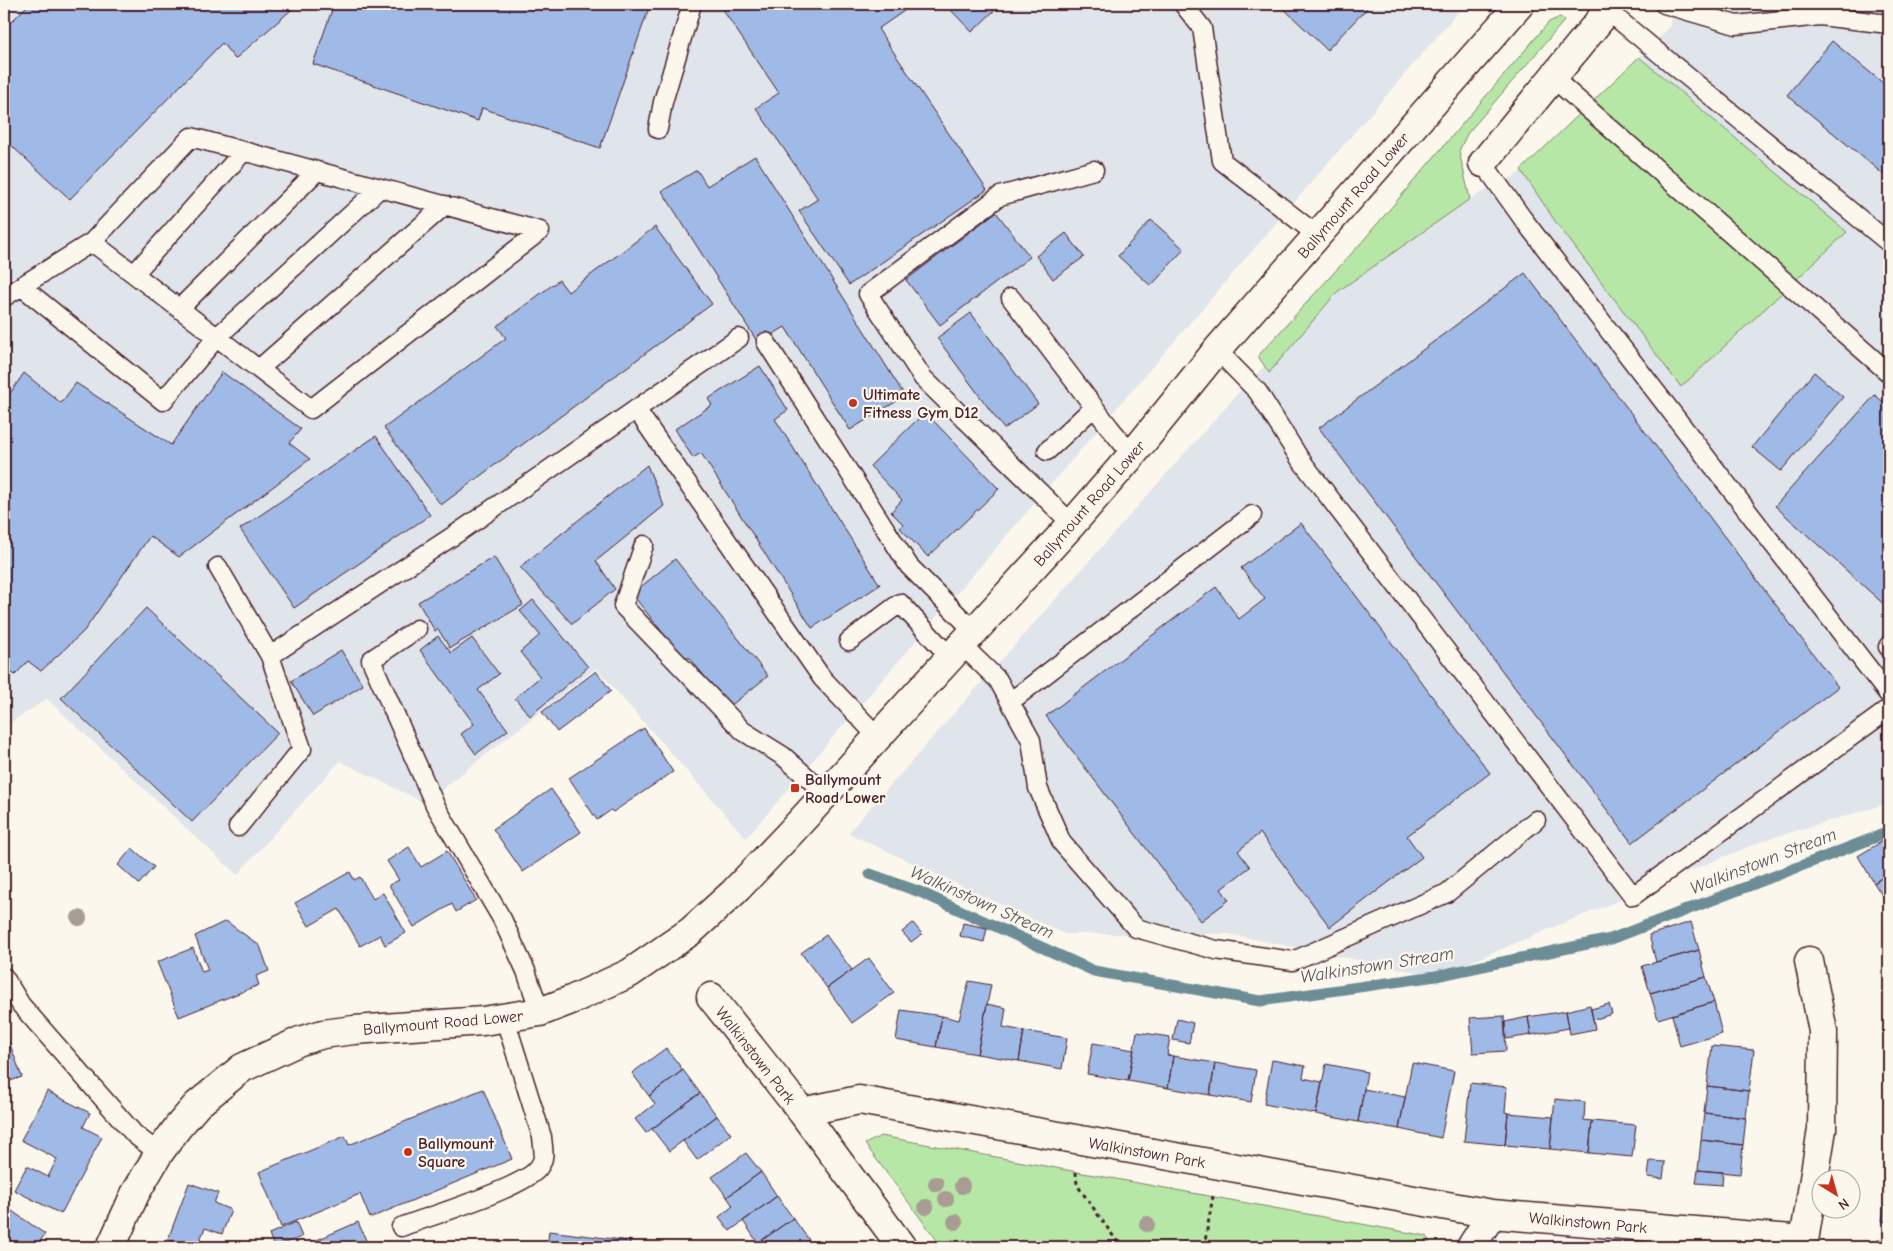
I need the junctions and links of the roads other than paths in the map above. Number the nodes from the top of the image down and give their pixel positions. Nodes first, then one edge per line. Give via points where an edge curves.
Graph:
1 (692, 4) edge
2 (1182, 4) edge
3 (1520, 4) edge
4 (1664, 4) edge
5 (1608, 6) edge
6 (1889, 24) edge
7 (1553, 78) junction
8 (658, 129) dead end
9 (244, 152) junction
10 (1483, 163) joint
11 (1094, 170) dead end
12 (317, 171) junction
13 (380, 188) junction
14 (445, 205) junction
15 (1318, 235) junction
16 (92, 242) junction
17 (1889, 243) edge
18 (134, 274) junction
19 (21, 286) junction
20 (4, 297) edge
21 (1012, 298) dead end
22 (180, 308) junction
23 (217, 337) junction
24 (739, 338) dead end
25 (766, 342) dead end
26 (1217, 350) junction
27 (259, 369) junction
28 (1889, 373) edge
29 (1094, 407) junction
30 (636, 409) junction
31 (1046, 451) dead end
32 (1132, 455) junction
33 (1252, 515) dead end
34 (1072, 524) junction
35 (644, 545) dead end
36 (218, 567) dead end
37 (417, 629) dead end
38 (849, 641) dead end
39 (962, 644) junction
40 (270, 656) junction
41 (1889, 695) edge
42 (1010, 702) junction
43 (1889, 709) edge
44 (878, 736) junction
45 (825, 793) junction
46 (1536, 820) dead end
47 (238, 827) dead end
48 (1809, 961) dead end
49 (4, 978) edge
50 (711, 997) dead end
51 (540, 1012) junction
52 (505, 1019) junction
53 (802, 1112) junction
54 (159, 1154) junction
55 (1492, 1214) junction
56 (401, 1227) dead end
57 (1804, 1244) edge
58 (111, 1247) edge
59 (902, 1247) edge
60 (1472, 1247) edge

1 - 8 lane
2 - 15 lane via 1202,28 1222,161
3 - 15 street, Ballymount Road Lower
4 - 6 lane via 1736,26 1820,16
5 - 7 street
5 - 17 lane
7 - 10 street
7 - 28 lane
9 - 12 lane
9 - 16 lane via 191,137
9 - 18 lane
10 - 41 lane
11 - 34 lane via 1000,196 868,294 923,378
12 - 13 lane
12 - 22 lane
13 - 14 lane
13 - 23 lane
14 - 27 lane
14 - 27 lane via 540,230 311,409
15 - 26 street, Ballymount Road Lower
16 - 18 lane
16 - 19 lane
18 - 22 lane
19 - 20 lane
19 - 23 lane via 163,401
21 - 29 lane
22 - 23 lane
23 - 27 lane
24 - 30 lane
25 - 39 lane via 908,566
26 - 32 street, Ballymount Road Lower
26 - 43 lane via 1258,392 1300,459 1633,896
29 - 31 lane
29 - 32 lane
30 - 40 lane via 459,532
30 - 44 lane via 822,678
32 - 34 street, Ballymount Road Lower
33 - 42 lane
34 - 39 street, Ballymount Road Lower
35 - 45 lane via 623,606 743,731 783,756
36 - 40 lane
37 - 51 lane via 371,660 435,805 502,919 526,971
38 - 39 lane via 900,603
39 - 42 lane via 998,680
39 - 44 street, Ballymount Road Lower
40 - 47 lane via 302,749
42 - 46 lane via 1031,740 1038,788 1062,843 1136,928 1216,950 1293,961 1448,893
44 - 45 street, Ballymount Road Lower
45 - 51 street, Ballymount Road Lower via 734,892 691,931 630,974
48 - 57 street, Walkinstown Park via 1822,1031 1822,1129
49 - 54 lane via 21,1005 116,1113
50 - 53 street, Walkinstown Park
51 - 52 street, Ballymount Road Lower
52 - 54 street, Ballymount Road Lower via 354,1030 300,1041 242,1068 222,1083 197,1105
52 - 56 lane via 542,1137 544,1156 538,1169 508,1188
53 - 55 street, Walkinstown Park via 859,1100
53 - 59 street, Walkinstown Park
54 - 58 street, Ballymount Road Lower via 135,1194
55 - 57 street, Walkinstown Park
55 - 60 street

